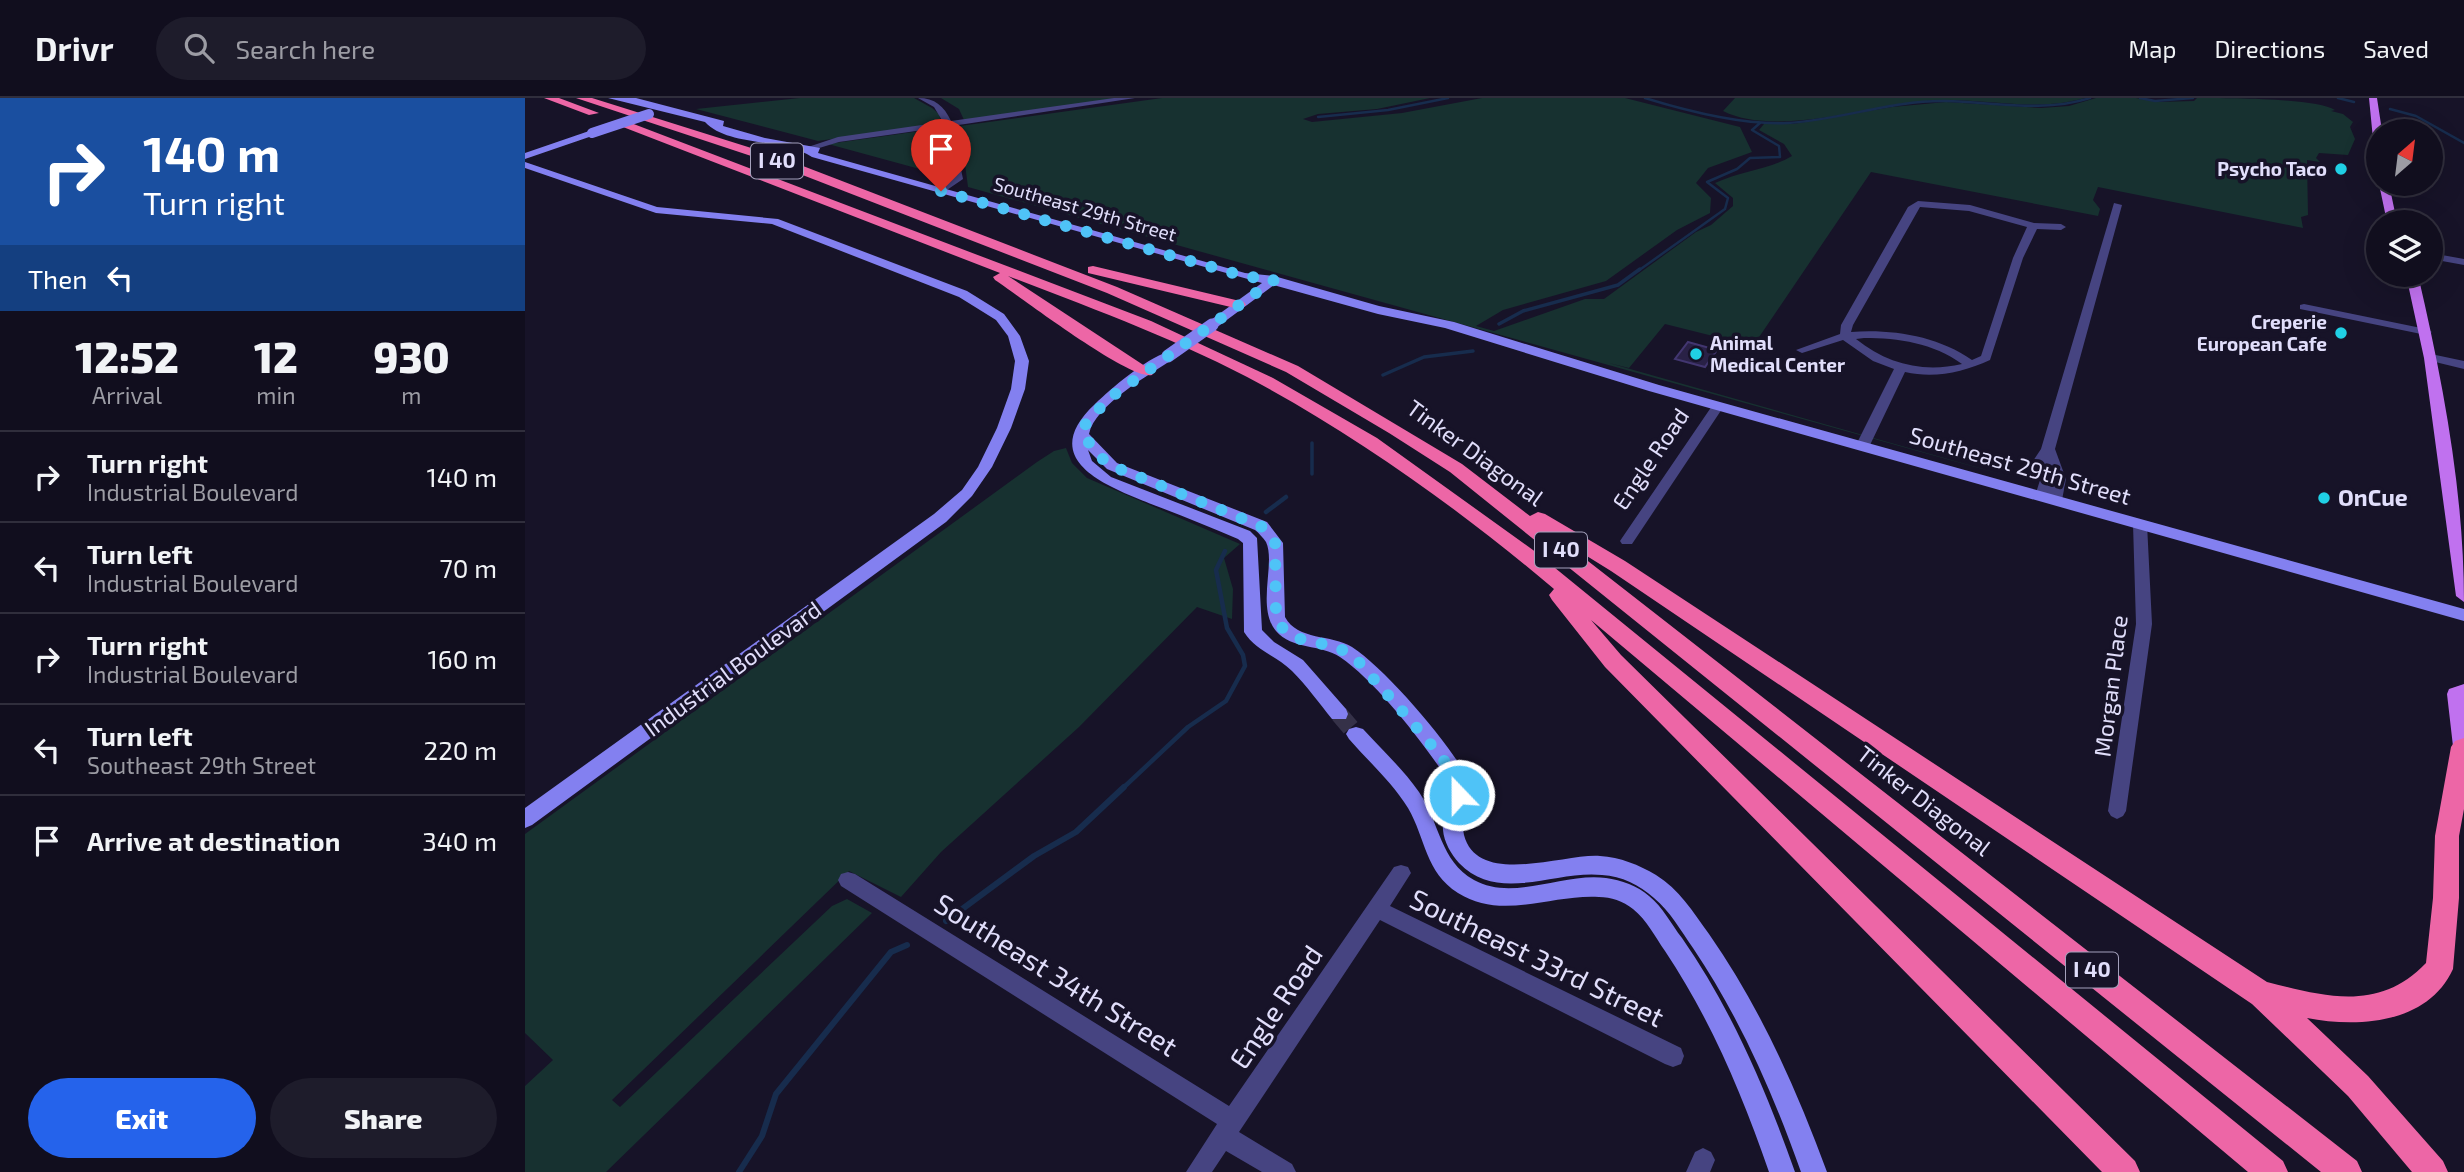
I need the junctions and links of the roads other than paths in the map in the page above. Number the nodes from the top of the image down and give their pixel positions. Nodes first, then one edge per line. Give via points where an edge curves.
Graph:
1 (548, 98) edge
2 (581, 98) edge
3 (612, 98) edge
4 (922, 98) edge
5 (1131, 98) edge
6 (2373, 98) edge
7 (632, 99) edge
8 (663, 109) junction
9 (2376, 119) edge
10 (947, 124) junction
11 (806, 149) junction
12 (525, 156) edge
13 (525, 165) edge
14 (945, 188) junction
15 (2117, 205) dead end
16 (2033, 226) junction
17 (2061, 227) dead end
18 (970, 236) junction
19 (972, 257) junction
20 (2443, 258) edge
21 (2464, 262) edge
22 (1274, 280) junction
23 (2415, 287) edge
24 (1239, 305) junction
25 (2304, 307) dead end
26 (2426, 332) junction
27 (1845, 336) junction
28 (1802, 350) dead end
29 (2431, 358) junction
30 (1127, 362) junction
31 (1972, 365) junction
32 (2464, 365) edge
33 (1900, 369) junction
34 (1146, 372) junction
35 (1127, 385) junction
36 (1719, 406) junction
37 (1863, 445) junction
38 (1455, 468) junction
39 (2048, 498) junction
40 (1175, 500) junction
41 (2140, 524) junction
42 (1627, 541) dead end
43 (1526, 555) junction
44 (2464, 596) edge
45 (2464, 615) edge
46 (2464, 691) edge
47 (1339, 714) tunnel mouth
48 (1356, 734) tunnel mouth
49 (2463, 751) edge
50 (2117, 811) dead end
51 (525, 819) edge
52 (1401, 873) dead end
53 (848, 880) dead end
54 (1377, 909) junction
55 (2262, 995) junction
56 (1673, 1056) dead end
57 (1227, 1128) junction
58 (1198, 1172) edge
59 (1284, 1172) edge
60 (1782, 1172) edge
61 (1814, 1172) edge
62 (2124, 1172) edge
63 (2272, 1172) edge
64 (2346, 1172) edge
65 (2432, 1172) edge

1 - 19 highway, I 40
2 - 18 highway, Tinker Diagonal / I 40 via 727,143
3 - 7 main road, Southeast 29th Street
4 - 10 street via 943,111
5 - 10 street
6 - 9 main road
7 - 8 main road, Southeast 29th Street
8 - 11 main road, Southeast 29th Street via 764,141
8 - 12 main road, bridge
10 - 11 street
10 - 14 street via 958,179
11 - 14 main road, Southeast 29th Street
13 - 51 main road, Industrial Boulevard via 656,210 757,218 786,225 963,294 1000,317 1014,336 1022,361 1005,428 985,467 967,493 940,518
14 - 22 main road, Southeast 29th Street via 1244,276
15 - 39 street via 2048,449 2059,479
16 - 17 street
16 - 27 street via 1970,208 1918,204 1847,325
16 - 31 street via 1986,358
18 - 24 highway
18 - 38 highway, Tinker Diagonal / I 40 via 1168,312 1292,369
19 - 30 highway
19 - 43 highway, I 40 via 1146,324 1267,381 1371,442
20 - 21 street
22 - 24 main road
22 - 36 main road, Southeast 29th Street via 1510,352 1564,362
23 - 26 main road
24 - 34 main road, bridge
25 - 26 street
26 - 29 main road
27 - 28 street
27 - 31 street via 1906,338 1951,351
27 - 33 street
29 - 32 street
29 - 44 main road
30 - 34 highway
30 - 35 highway
31 - 33 street via 1941,373
33 - 37 street
34 - 35 main road
35 - 40 main road via 1095,411 1082,436 1100,459
36 - 37 main road, Southeast 29th Street
36 - 42 street, Engle Road
37 - 39 main road, Southeast 29th Street
38 - 55 highway via 1618,566
38 - 64 highway, Tinker Diagonal / I 40
39 - 41 main road, Southeast 29th Street
40 - 47 main road via 1251,542 1253,632 1297,665
40 - 61 main road via 1261,526 1270,534 1275,543 1280,626 1302,640 1345,651 1419,729 1459,782 1454,835 1463,853 1478,866 1511,876 1590,864 1616,867 1664,893 1714,958 1747,1016 1772,1063
41 - 45 main road, Southeast 29th Street
41 - 50 street, Morgan Place via 2144,624
43 - 62 highway via 1613,661
43 - 63 highway, I 40
46 - 49 main road via 2456,694
48 - 60 main road via 1420,811 1437,859 1452,877 1471,889 1494,898 1516,899 1595,887 1629,895 1644,905 1719,1018 1759,1104
49 - 55 highway via 2447,835 2439,969 2410,996 2390,1005 2326,1008
52 - 54 street, Engle Road
53 - 57 street, Southeast 34th Street
54 - 56 street, Southeast 33rd Street
54 - 57 street, Engle Road
55 - 65 highway via 2358,1086
57 - 58 street, Engle Road
57 - 59 street, Southeast 34th Street

